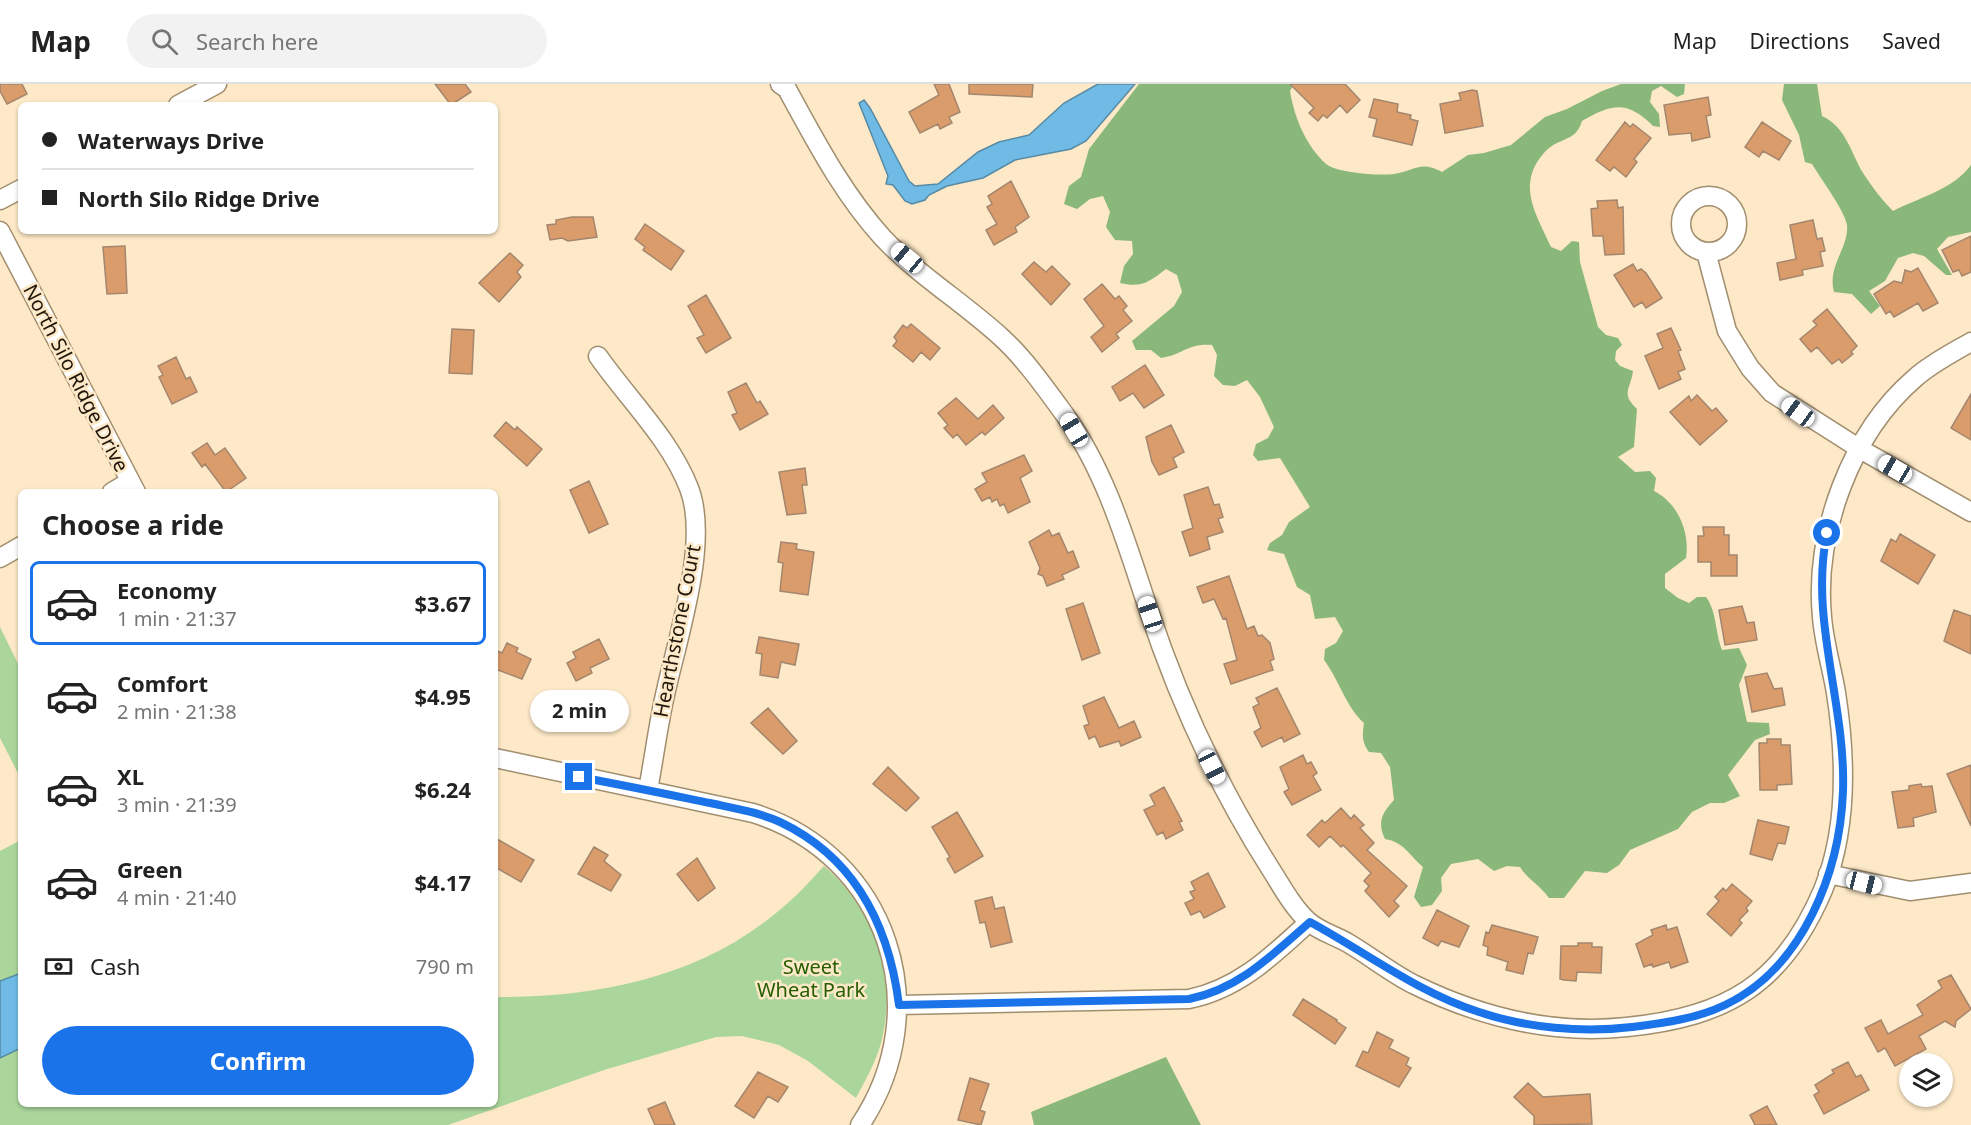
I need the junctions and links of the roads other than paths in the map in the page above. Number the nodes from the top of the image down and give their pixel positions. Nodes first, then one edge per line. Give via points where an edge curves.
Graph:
1 (217, 84) edge
2 (788, 85) edge
3 (184, 102) edge
4 (18, 191) edge
5 (0, 200) edge
6 (0, 231) edge
7 (1706, 252) dead end
8 (1971, 342) edge
9 (598, 356) dead end
10 (1860, 449) junction
11 (133, 487) edge
12 (1971, 512) edge
13 (18, 548) edge
14 (0, 558) edge
15 (498, 759) edge
16 (648, 790) junction
17 (1828, 874) junction
18 (1971, 883) edge
19 (1310, 922) junction
20 (899, 1005) junction
21 (860, 1125) edge

1 - 3 street
2 - 19 street via 838,181 886,240 1007,342 1067,418 1093,461 1116,514 1155,630 1206,754 1253,841
4 - 5 street
6 - 11 street, North Silo Ridge Drive
7 - 10 street via 1727,331 1750,368 1772,393
8 - 10 street via 1914,379 1872,426
9 - 16 street, Hearthstone Court via 670,449 689,490 696,536 687,602
10 - 12 street
10 - 17 street via 1832,512 1823,554 1822,618 1836,695 1843,792
13 - 14 street
15 - 16 street
16 - 20 street via 766,817 799,833 834,860 864,896 881,927
17 - 18 street via 1910,891
17 - 19 street via 1802,935 1778,964 1743,995 1686,1018 1626,1028 1549,1027 1482,1013 1403,979
19 - 20 street via 1261,966 1228,987 1189,999
20 - 21 street via 893,1054 877,1097

